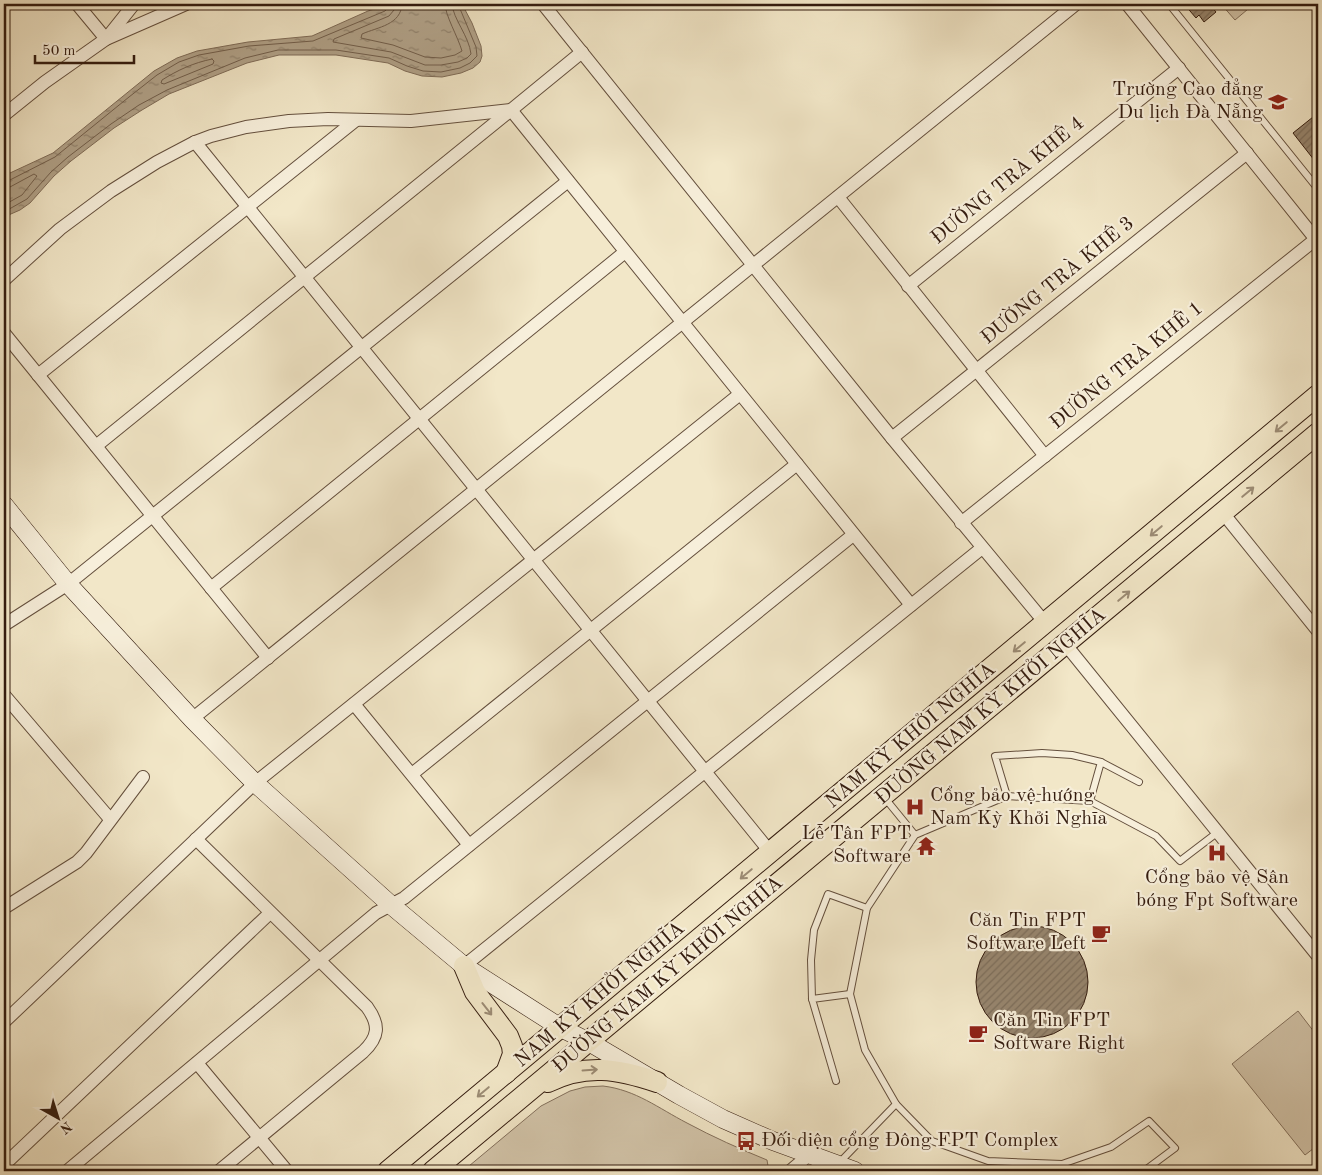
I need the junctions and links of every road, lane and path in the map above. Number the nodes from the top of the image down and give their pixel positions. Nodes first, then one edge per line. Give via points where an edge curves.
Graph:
1 (77, 4) edge
2 (134, 4) edge
3 (186, 4) edge
4 (543, 4) edge
5 (1076, 4) edge
6 (1127, 4) edge
7 (1169, 4) edge
8 (106, 39) junction
9 (582, 52) junction
10 (1179, 68) junction
11 (511, 110) junction
12 (4, 114) edge
13 (356, 120) junction
14 (196, 142) junction
15 (1247, 153) junction
16 (568, 181) junction
17 (1318, 188) edge
18 (838, 197) junction
19 (248, 207) junction
20 (1317, 241) edge
21 (625, 252) junction
22 (754, 265) junction
23 (305, 277) junction
24 (4, 280) edge
25 (908, 286) junction
26 (683, 323) junction
27 (4, 333) edge
28 (362, 348) junction
29 (976, 370) junction
30 (38, 375) junction
31 (740, 394) junction
32 (1318, 396) edge
33 (420, 419) junction
34 (1318, 433) edge
35 (892, 438) junction
36 (96, 446) junction
37 (1045, 456) junction
38 (797, 464) junction
39 (477, 490) junction
40 (4, 506) edge
41 (1223, 513) junction
42 (152, 517) junction
43 (961, 523) junction
44 (854, 535) junction
45 (982, 548) junction
46 (534, 560) junction
47 (68, 584) junction
48 (211, 588) junction
49 (911, 605) junction
50 (1046, 624) junction
51 (4, 625) edge
52 (591, 630) junction
53 (1318, 631) edge
54 (1066, 645) junction
55 (268, 658) junction
56 (4, 695) edge
57 (648, 702) junction
58 (354, 704) junction
59 (192, 719) junction
60 (1101, 762) junction
61 (705, 772) junction
62 (412, 774) junction
63 (143, 777) dead end
64 (1139, 782) dead end
65 (255, 783) junction
66 (1007, 796) junction
67 (884, 797) junction
68 (1090, 801) junction
69 (110, 819) junction
70 (1218, 832) junction
71 (915, 834) junction
72 (196, 839) junction
73 (469, 845) junction
74 (771, 853) junction
75 (391, 905) junction
76 (4, 908) edge
77 (867, 908) junction
78 (270, 913) junction
79 (1318, 956) edge
80 (319, 960) junction
81 (464, 966) junction
82 (850, 994) junction
83 (812, 999) junction
84 (4, 1022) edge
85 (561, 1028) junction
86 (589, 1042) junction
87 (197, 1063) junction
88 (506, 1073) junction
89 (836, 1081) dead end
90 (657, 1082) junction
91 (528, 1092) junction
92 (896, 1104) junction
93 (259, 1138) junction
94 (809, 1155) junction
95 (4, 1164) edge
96 (1062, 1164) junction
97 (837, 1165) junction
98 (67, 1171) edge
99 (219, 1171) edge
100 (287, 1171) edge
101 (388, 1171) edge
102 (433, 1171) edge
103 (790, 1171) edge
104 (855, 1171) edge
105 (1064, 1171) edge
106 (1144, 1171) edge

1 - 8 street
2 - 8 street
3 - 8 street
4 - 9 street
5 - 18 street
6 - 10 street
7 - 17 lane
8 - 12 street
9 - 11 street
9 - 22 street
10 - 15 street
10 - 25 street, ĐƯỜNG TRÀ KHÊ 4
11 - 13 street via 411,121
11 - 16 street
11 - 23 street
13 - 14 street via 268,123
13 - 19 street
14 - 19 street
14 - 24 street via 156,162 111,191 60,229
15 - 20 street
15 - 29 street, ĐƯỜNG TRÀ KHÊ 3
16 - 21 street
16 - 28 street
18 - 22 street
18 - 25 street
19 - 23 street
19 - 30 street
20 - 37 street, ĐƯỜNG TRÀ KHÊ 1
21 - 26 street
21 - 33 street
22 - 26 street
22 - 35 street
23 - 28 street
23 - 36 street
25 - 29 street
26 - 31 street
26 - 39 street
27 - 30 street
28 - 33 street
28 - 42 street
29 - 35 street, ĐƯỜNG TRÀ KHÊ 3
29 - 37 street
30 - 36 street
31 - 38 street
31 - 46 street
32 -> 50 main road, NAM KỲ KHỞI NGHĨA
33 - 39 street
33 - 48 street
41 -> 34 main road, ĐƯỜNG NAM KỲ KHỞI NGHĨA
35 - 43 street
36 - 42 street
37 - 43 street, ĐƯỜNG TRÀ KHÊ 1
38 - 44 street
38 - 52 street
39 - 46 street
39 - 55 street
40 - 47 street
41 - 53 street
54 -> 41 main road, ĐƯỜNG NAM KỲ KHỞI NGHĨA
42 - 47 street
42 - 48 street
43 - 45 street
44 - 49 street
44 - 57 street
45 - 49 street
45 - 50 street
46 - 52 street
46 - 58 street
47 - 51 street
47 - 59 street
48 - 55 street
49 - 61 street
50 -> 74 main road, NAM KỲ KHỞI NGHĨA
52 - 57 street
52 - 62 street
54 - 67 main road, ĐƯỜNG NAM KỲ KHỞI NGHĨA
54 - 70 street
55 - 59 street
56 - 69 street
57 - 61 street
57 - 73 street
58 - 62 street
58 - 65 street
59 - 65 street
60 - 64 lane
60 - 66 lane via 1072,755 1042,753 995,756
60 - 68 lane
61 - 74 street
61 - 81 street
62 - 73 street
63 - 69 street
65 - 72 street
65 - 75 street
66 - 68 lane
66 - 71 lane
67 - 71 lane
67 - 86 main road, ĐƯỜNG NAM KỲ KHỞI NGHĨA
68 - 70 lane via 1156,836 1180,861
69 - 76 street via 77,862
70 - 79 street
71 - 77 lane
72 - 78 street
72 - 84 street
73 - 75 street
74 -> 85 main road, NAM KỲ KHỞI NGHĨA
75 - 80 street via 376,913
75 - 81 street
77 - 82 lane
77 - 83 lane via 828,894 814,930
78 - 80 street
78 - 95 street
80 - 87 street
80 - 93 street via 367,1007 376,1024 376,1035 363,1052
81 - 85 street
81 -> 88 main road via 477,996 512,1046 513,1054
82 - 83 lane
82 - 92 lane via 865,1050
83 - 89 lane
85 - 86 street
85 - 88 main road, NAM KỲ KHỞI NGHĨA
86 - 90 street
86 - 91 main road, ĐƯỜNG NAM KỲ KHỞI NGHĨA
87 - 93 street
87 - 98 street
88 -> 101 main road, NAM KỲ KHỞI NGHĨA
91 -> 90 main road via 566,1074 593,1070 624,1072
90 - 94 street via 723,1119
91 - 102 main road, ĐƯỜNG NAM KỲ KHỞI NGHĨA
92 - 96 lane via 932,1141 988,1161
92 - 97 lane
93 - 99 street
93 - 100 street
94 - 97 street
94 - 103 street
96 - 105 lane
96 - 106 lane via 1111,1147 1148,1121 1174,1148
97 - 104 street

